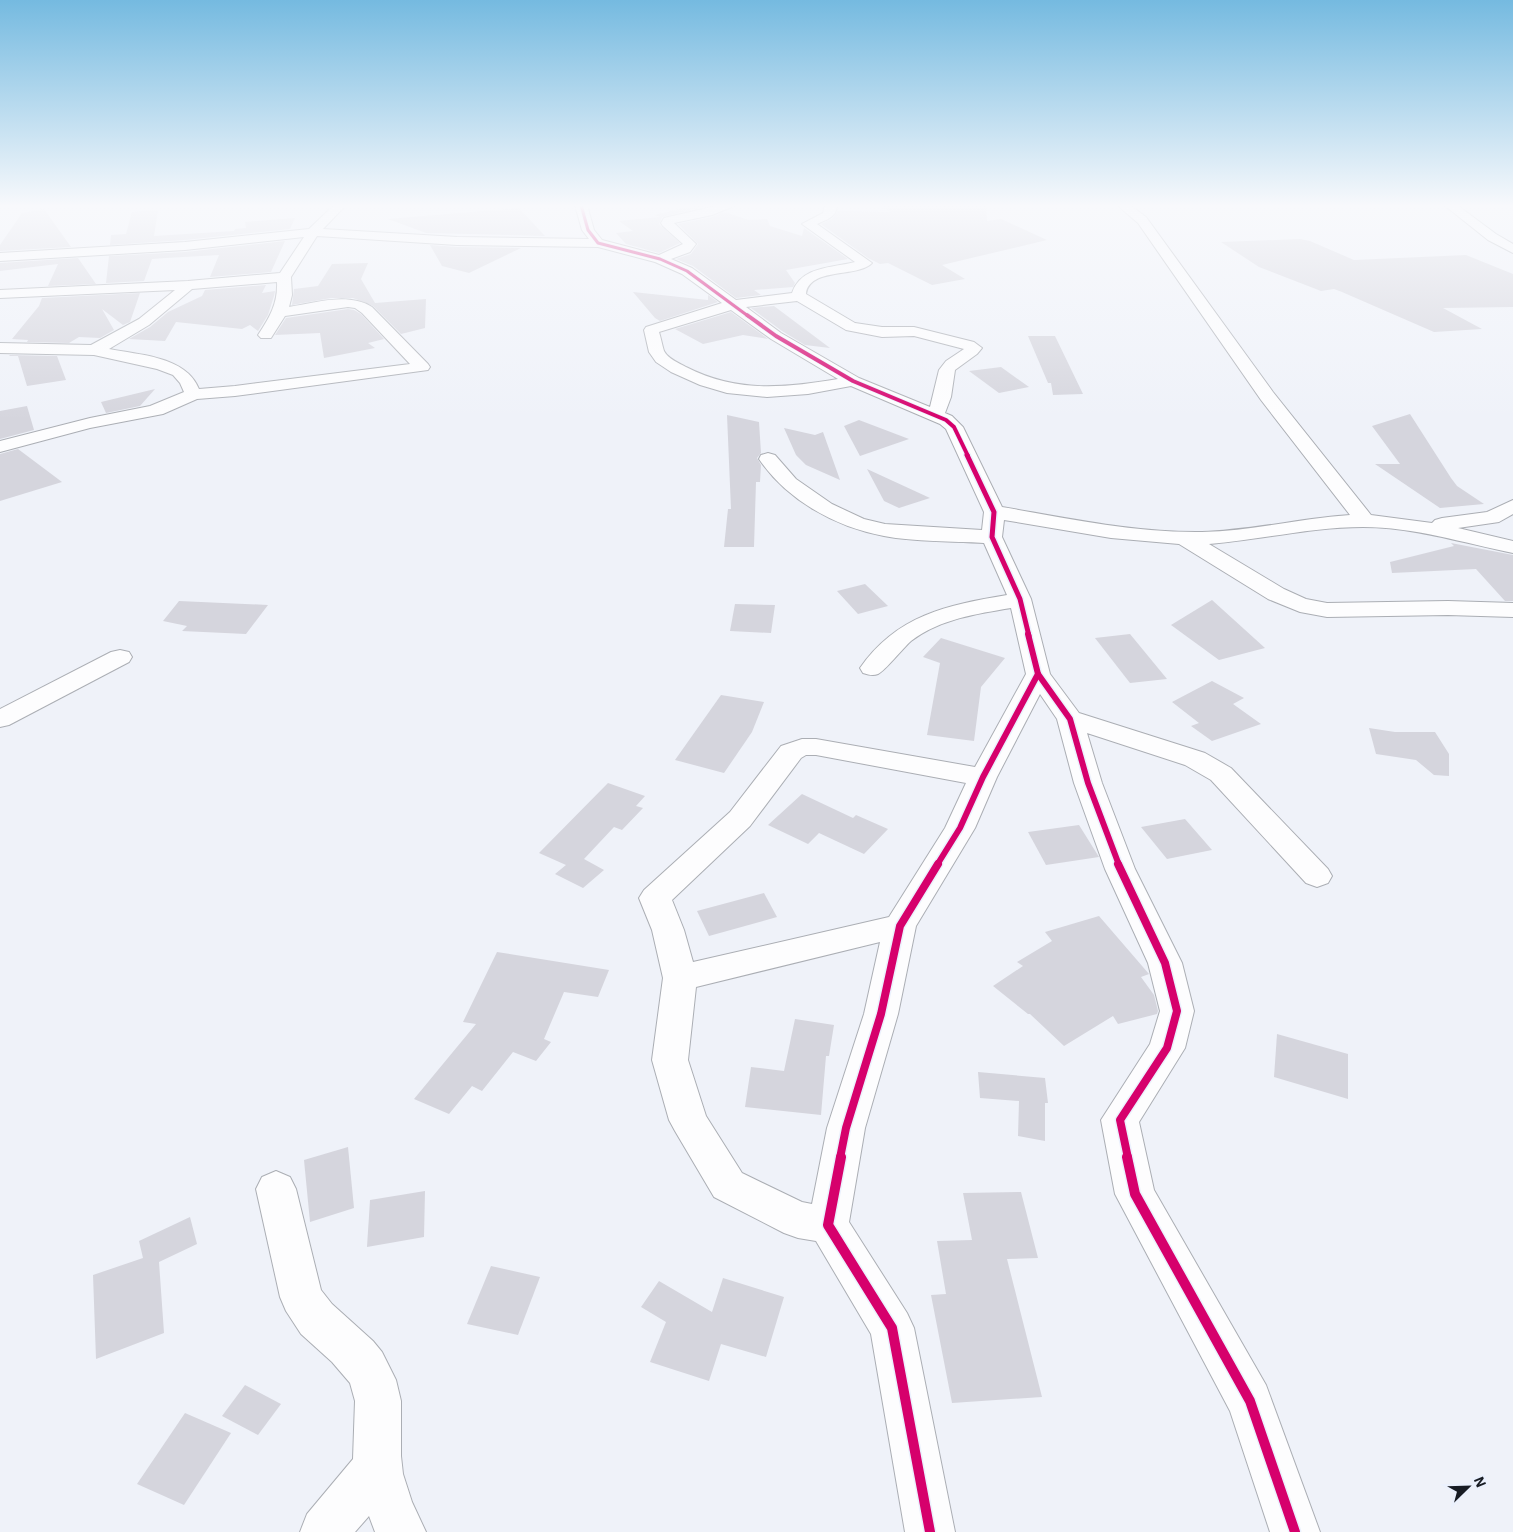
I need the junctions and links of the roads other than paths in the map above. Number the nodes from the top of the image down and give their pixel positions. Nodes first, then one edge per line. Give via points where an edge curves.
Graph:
1 (694, 276) edge
2 (810, 276) edge
3 (1182, 276) edge
4 (284, 277) joint
5 (188, 284) junction
6 (44, 293) junction
7 (0, 294) edge
8 (800, 296) junction
9 (732, 305) junction
10 (0, 307) edge
11 (280, 312) junction
12 (266, 334) dead end
13 (0, 348) edge
14 (94, 350) junction
15 (852, 381) junction
16 (194, 394) junction
17 (936, 414) junction
18 (0, 447) edge
19 (768, 459) dead end
20 (1513, 506) edge
21 (1365, 520) junction
22 (993, 524) junction
23 (1406, 525) junction
24 (1184, 538) junction
25 (1513, 547) edge
26 (1020, 599) junction
27 (1513, 610) edge
28 (120, 657) dead end
29 (872, 668) dead end
30 (1038, 674) junction
31 (0, 719) edge
32 (1070, 719) junction
33 (983, 777) junction
34 (1317, 876) dead end
35 (900, 926) junction
36 (680, 978) junction
37 (276, 1189) dead end
38 (828, 1225) junction
39 (378, 1467) junction
40 (325, 1532) edge
41 (401, 1532) edge
42 (930, 1532) edge
43 (1295, 1532) edge

1 - 9 street
2 - 8 street via 802,283 798,292
3 - 21 street via 1267,396
4 - 5 street
4 - 11 street via 285,296
5 - 6 street
5 - 14 street via 150,319
6 - 7 street
6 - 10 street
8 - 9 street
8 - 17 street via 851,327 882,332 914,331 974,348 948,368
9 - 15 street via 776,336
9 - 15 street via 651,330 657,352 666,363 730,390 787,392
11 - 12 street
11 - 16 street via 333,304 359,305 422,367
13 - 14 street
14 - 16 street via 162,365 179,372
15 - 17 street
16 - 18 street via 163,409
17 - 22 street via 954,427
19 - 22 street via 788,484 825,508 857,523 885,530
20 - 23 street via 1492,518
21 - 23 street
21 - 24 street
22 - 24 street
22 - 26 street
23 - 25 street
24 - 27 street via 1300,606 1327,610
26 - 29 street via 948,613 915,626
26 - 30 street
28 - 31 street
30 - 32 street
30 - 33 street
32 - 34 street via 1195,759 1221,774
32 - 43 street via 1088,783 1116,860 1165,963 1177,1011 1167,1048 1120,1120 1135,1194 1250,1401
33 - 35 street via 960,828
33 - 36 street via 816,747 802,747 791,752 740,819 655,898 668,930
35 - 36 street
35 - 38 street via 881,1014 846,1128
36 - 38 street via 670,1060 688,1120 706,1152 728,1185 798,1220
37 - 39 street via 301,1297 307,1310 360,1359 373,1379 379,1400
38 - 42 street via 892,1328
39 - 40 street
39 - 41 street

